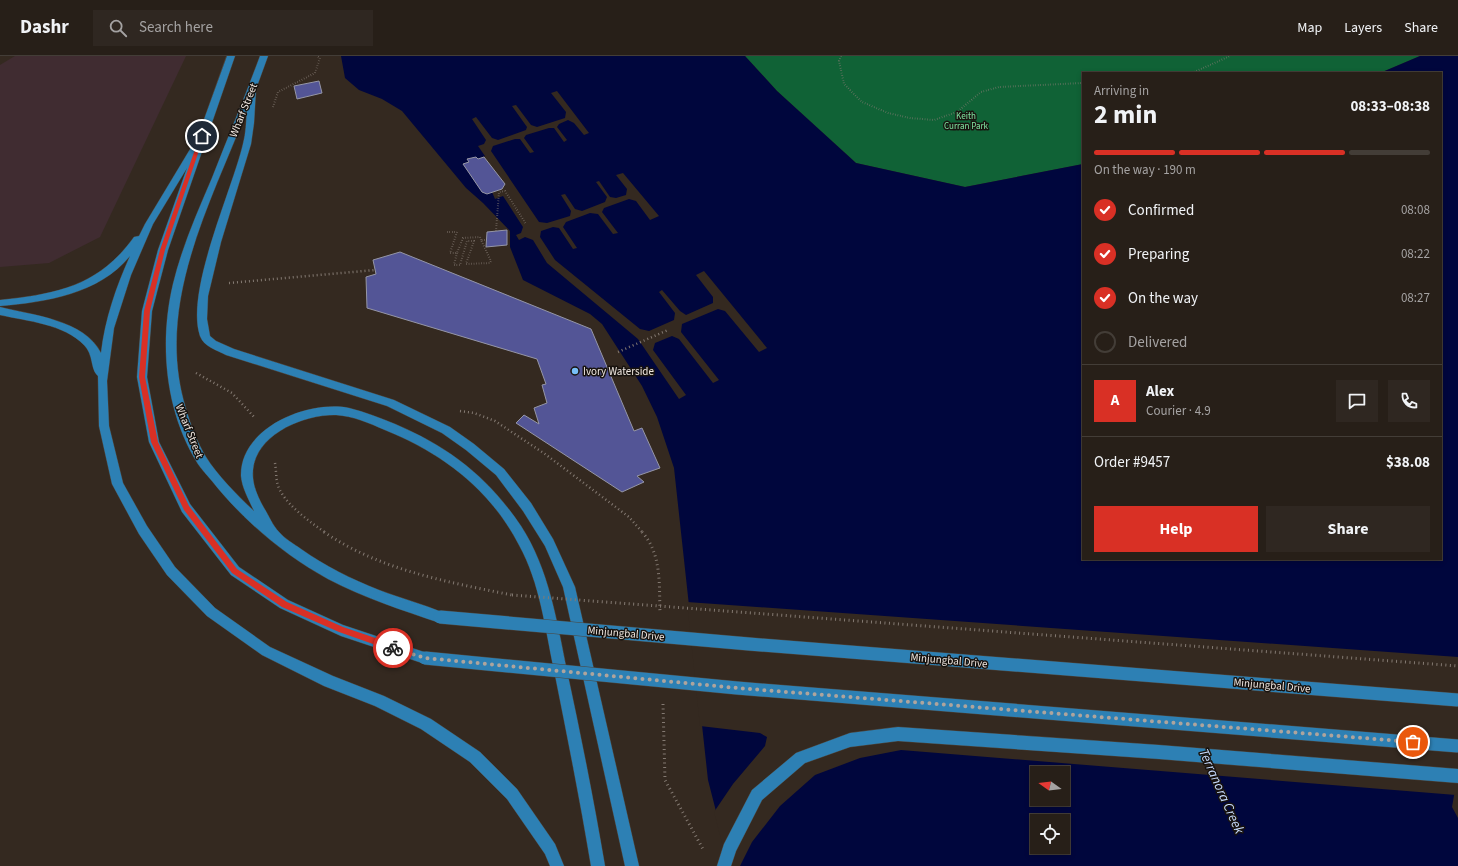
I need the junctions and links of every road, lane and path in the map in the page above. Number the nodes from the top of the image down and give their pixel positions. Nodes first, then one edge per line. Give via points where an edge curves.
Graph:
1 (231, 56) edge
2 (264, 56) edge
3 (841, 56) edge
4 (1230, 56) edge
5 (1194, 72) edge
6 (1082, 83) edge
7 (252, 89) junction
8 (202, 136) junction
9 (149, 224) junction
10 (526, 224) dead end
11 (496, 231) dead end
12 (447, 232) dead end
13 (481, 240) junction
14 (486, 240) dead end
15 (457, 253) junction
16 (375, 270) dead end
17 (226, 283) dead end
18 (0, 303) edge
19 (0, 311) edge
20 (668, 330) dead end
21 (618, 352) dead end
22 (102, 382) junction
23 (274, 536) junction
24 (512, 595) dead end
25 (440, 617) joint
26 (1458, 666) edge
27 (1458, 700) edge
28 (1458, 746) edge
29 (1458, 776) edge
30 (557, 866) edge
31 (598, 866) edge
32 (632, 866) edge
33 (724, 866) edge

1 - 8 main road
2 - 7 main road, Wharf Street
3 - 6 path via 839,61 844,84 862,102 910,118 934,120 957,112 981,92 999,87
4 - 5 path
7 - 23 main road, Wharf Street via 196,226 184,263 175,299 171,362 177,396 187,429 202,460 229,494
7 - 32 main road via 248,143 205,285 201,321 205,337 216,346 230,352 390,403 429,421 470,447 500,472 527,507 549,543 568,587
8 - 9 main road
8 - 28 main road, bridge via 163,250 147,311 142,377 154,442 186,508 235,571 284,604 341,630 425,658 737,688
9 - 18 main road via 122,259 88,282 68,292
9 - 22 main road via 126,275 109,328
10 - 11 path via 505,191 499,192
12 - 15 path via 457,232 450,253
13 - 14 path
13 - 15 path via 480,237 462,238
13 - 15 path via 492,261 490,263 466,264 474,240 467,241 460,265 454,265
16 - 17 path
19 - 22 main road via 51,323 86,340 96,353
20 - 21 path
22 - 30 main road via 104,426 118,484 143,530 171,571 212,612 266,651 426,724 475,757 512,794 550,849
23 - 25 main road, Wharf Street via 318,566 350,583
23 - 31 main road via 254,499 247,479 249,461 258,445 270,432 287,420 310,413 336,411 357,415 401,431 451,459 494,498 523,540 543,588
24 - 26 path, bridge
25 - 27 main road, Minjungbal Drive, bridge
29 - 33 main road via 898,734 850,740 801,758 758,795 729,850

